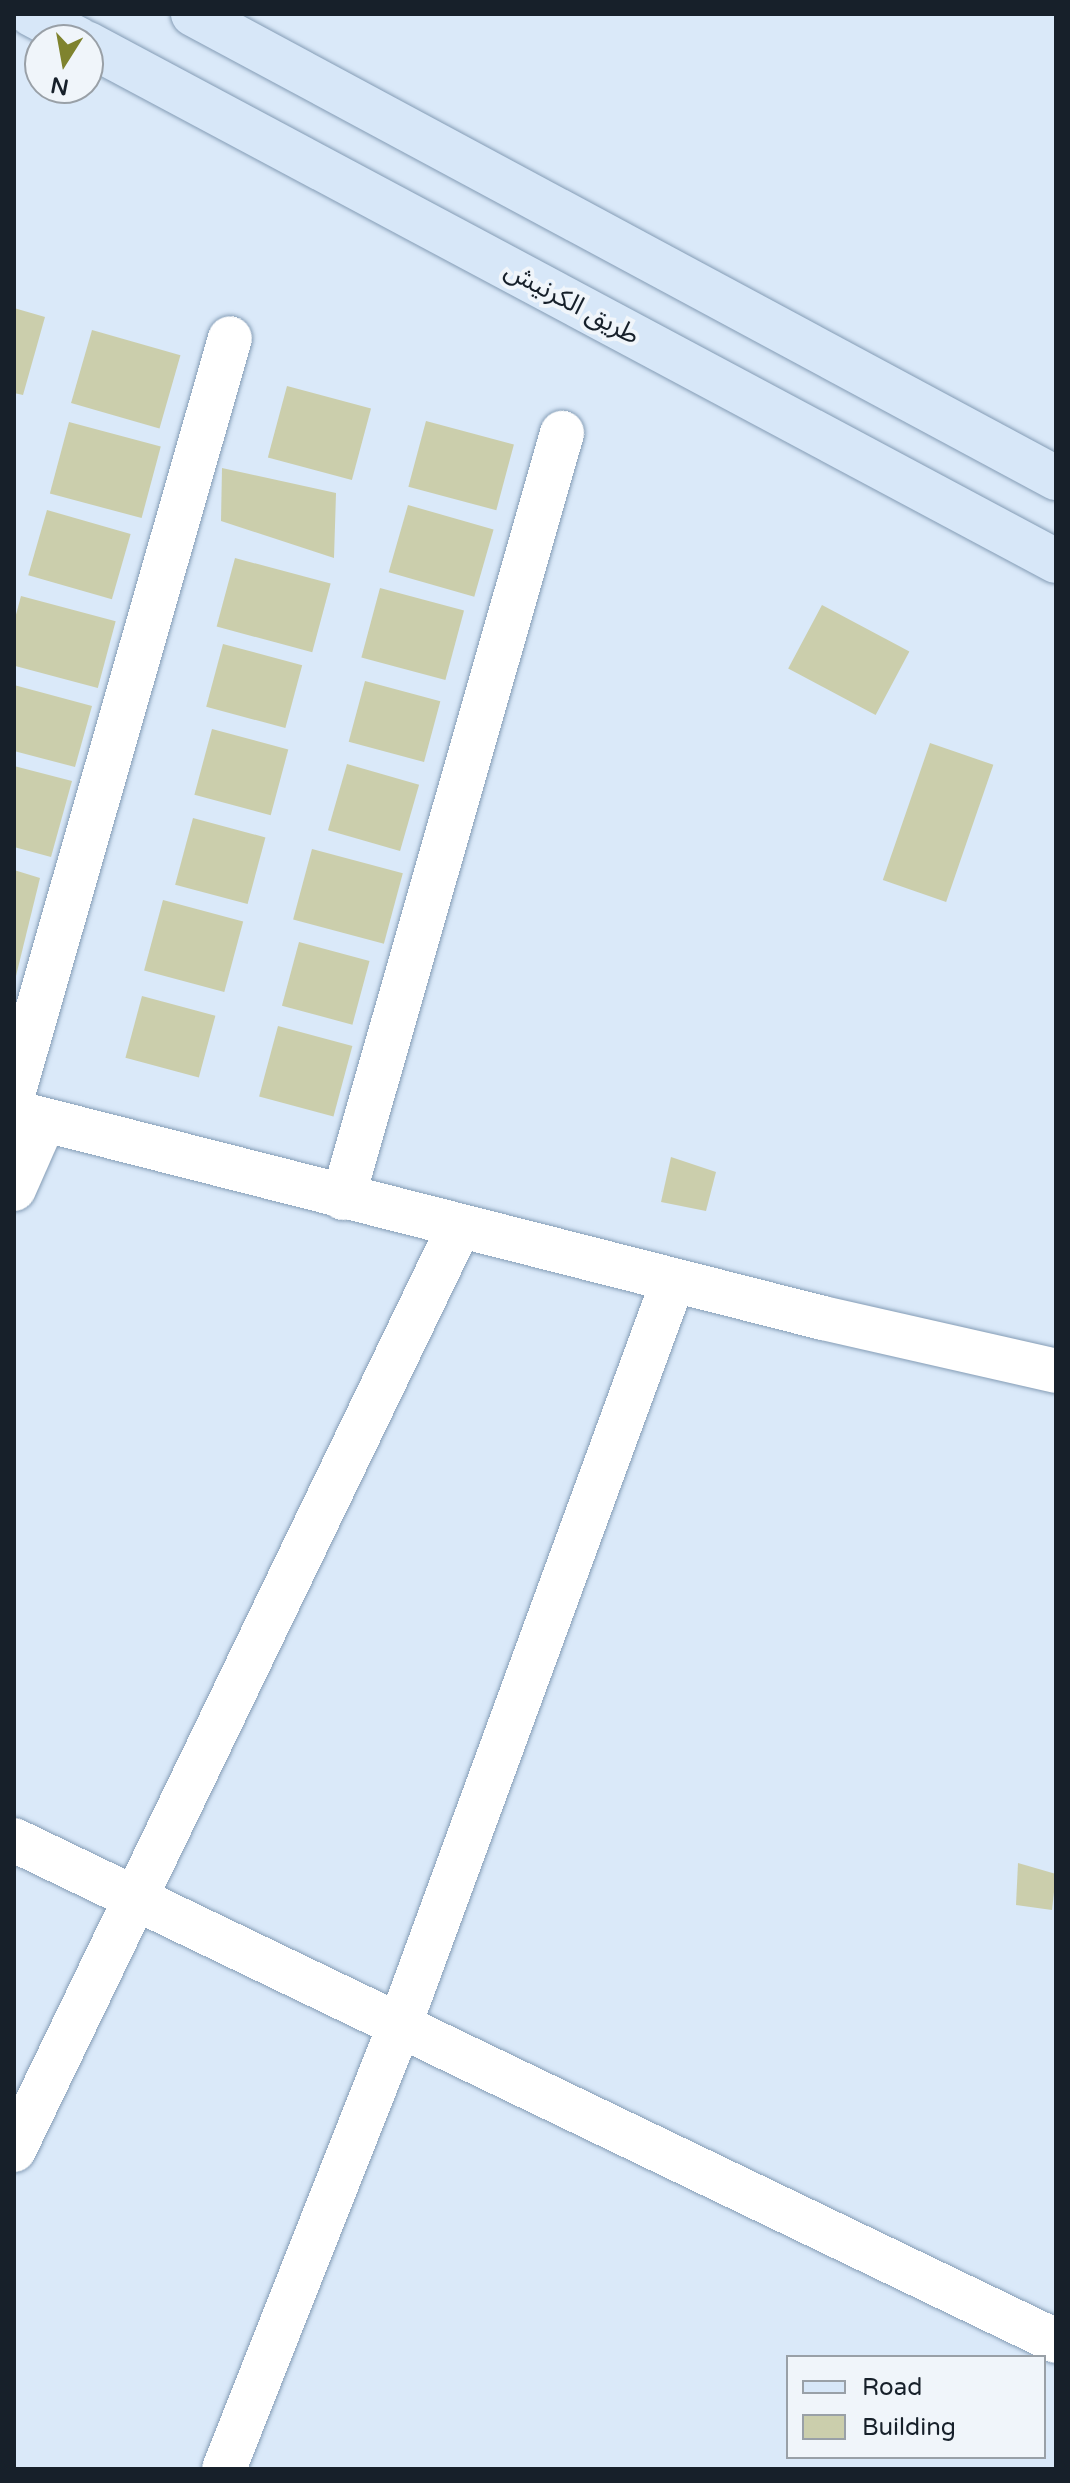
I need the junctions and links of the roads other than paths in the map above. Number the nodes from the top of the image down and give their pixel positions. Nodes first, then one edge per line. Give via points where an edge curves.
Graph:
1 (31, 14) edge
2 (193, 14) edge
3 (50, 24) edge
4 (104, 53) edge
5 (230, 338) dead end
6 (562, 433) dead end
7 (1056, 478) edge
8 (1056, 561) edge
9 (24, 1108) edge
10 (14, 1189) edge
11 (343, 1198) junction
12 (459, 1227) junction
13 (673, 1281) junction
14 (1056, 1371) edge
15 (14, 1840) edge
16 (139, 1901) junction
17 (399, 2027) junction
18 (14, 2150) edge
19 (1056, 2341) edge
20 (224, 2469) edge

1 - 3 main road
2 - 7 main road
4 - 8 main road, طريق الكرنيش
5 - 9 street
6 - 11 street
9 - 10 street
9 - 11 street
11 - 12 street
12 - 13 street
12 - 16 street
13 - 14 street
13 - 17 street
15 - 16 street
16 - 17 street
16 - 18 street
17 - 19 street
17 - 20 street

